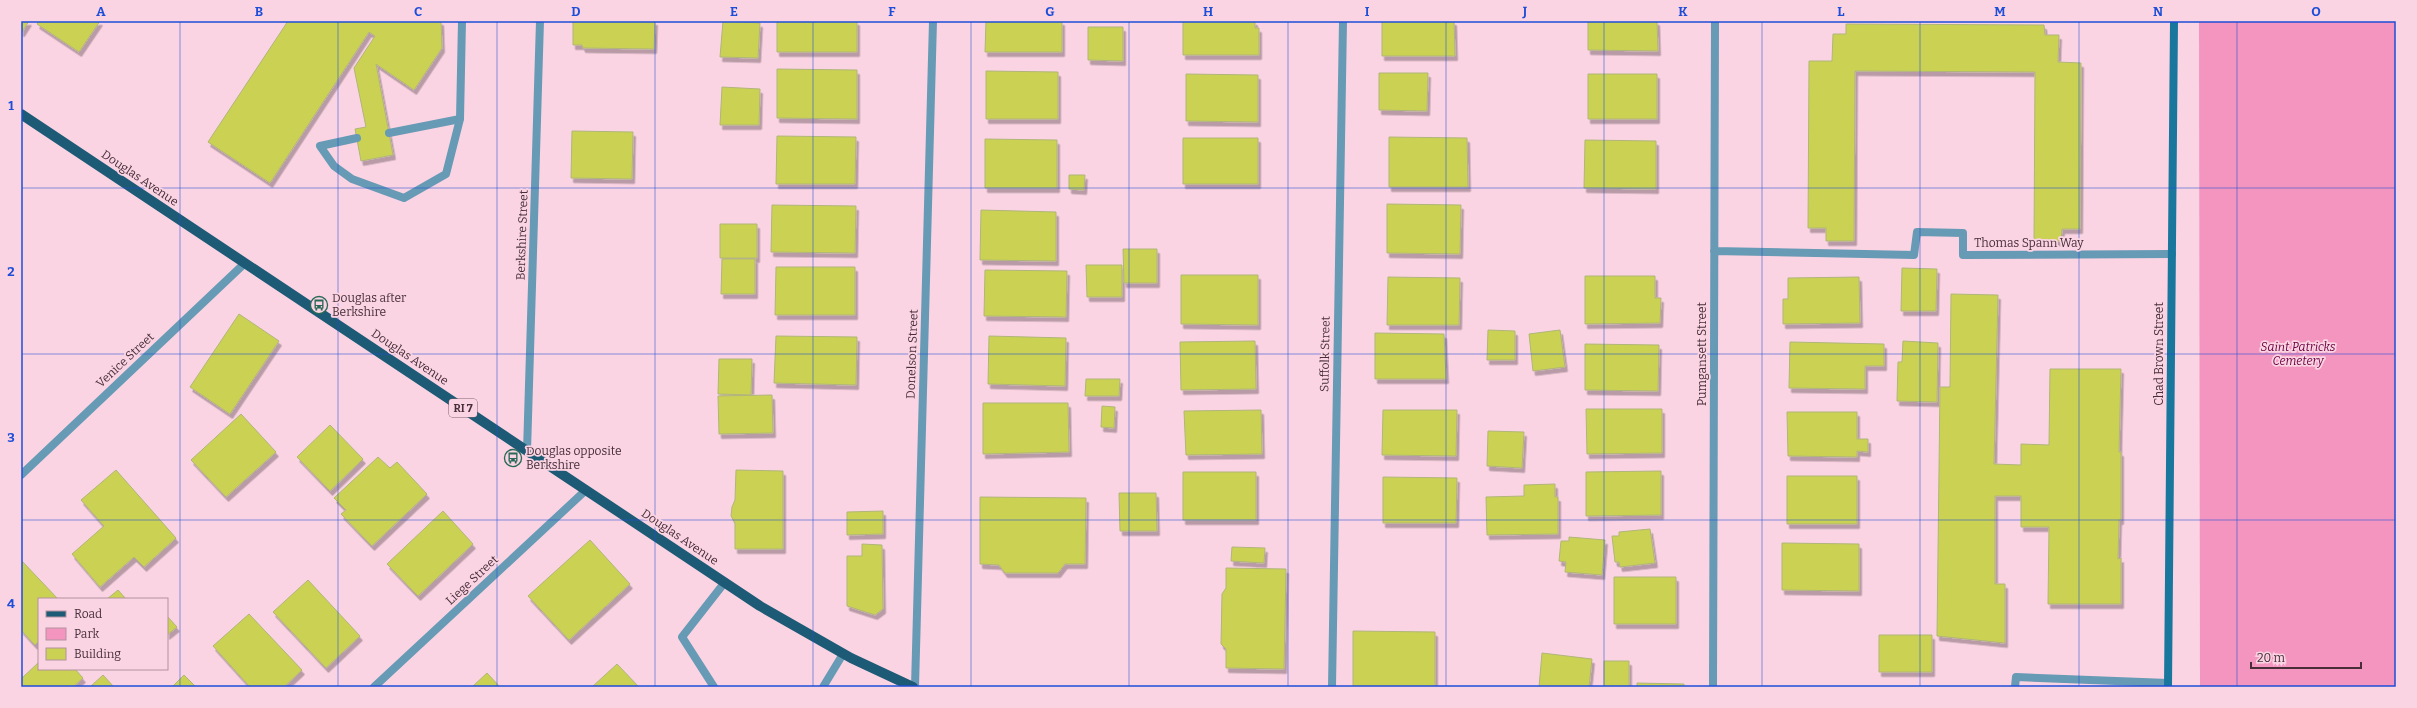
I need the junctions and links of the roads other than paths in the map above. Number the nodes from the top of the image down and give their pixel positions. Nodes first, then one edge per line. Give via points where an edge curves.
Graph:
1 (462, 21) edge
2 (540, 21) edge
3 (933, 21) edge
4 (1343, 21) edge
5 (1715, 21) edge
6 (2174, 21) edge
7 (21, 114) edge
8 (460, 119) junction
9 (389, 133) dead end
10 (357, 138) dead end
11 (1714, 251) junction
12 (2172, 254) junction
13 (245, 263) junction
14 (527, 451) junction
15 (21, 475) edge
16 (586, 490) junction
17 (725, 582) junction
18 (844, 654) junction
19 (2168, 685) edge
20 (374, 687) edge
21 (714, 687) edge
22 (823, 687) edge
23 (914, 687) edge
24 (1332, 687) edge
25 (1713, 687) edge
26 (2015, 687) edge

1 - 8 street
2 - 14 street, Berkshire Street
3 - 23 street, Donelson Street
4 - 24 street, Suffolk Street
5 - 11 street, Pumgansett Street
6 - 12 street, Chad Brown Street
7 - 13 main road, Douglas Avenue / RI 7
8 - 9 street
8 - 10 street via 446,174 404,198 352,179 334,166 320,146
11 - 12 street, Thomas Spann Way via 1914,255 1917,232 1963,233 1963,255
11 - 25 street, Pumgansett Street
12 - 19 street, Chad Brown Street
13 - 14 main road, Douglas Avenue / RI 7
13 - 15 street, Venice Street
14 - 16 main road, Douglas Avenue / RI 7
16 - 17 main road, Douglas Avenue / RI 7
16 - 20 street, Liege Street
17 - 18 main road, Douglas Avenue / RI 7 via 783,620
17 - 21 street via 682,637
18 - 22 street
18 - 23 main road, Douglas Avenue / RI 7
19 - 26 street via 2016,677

